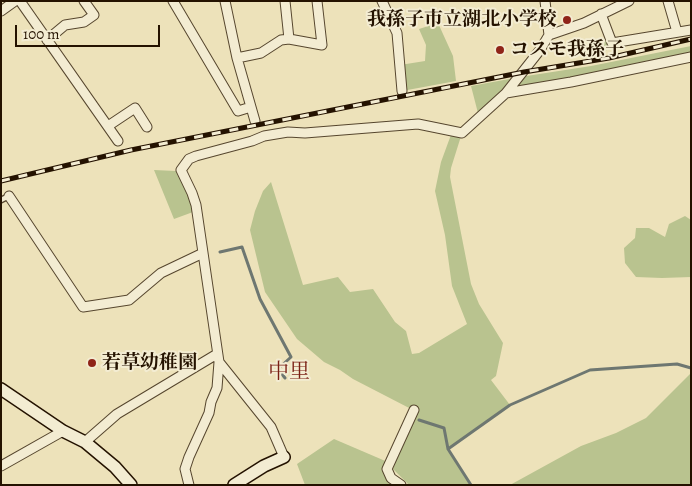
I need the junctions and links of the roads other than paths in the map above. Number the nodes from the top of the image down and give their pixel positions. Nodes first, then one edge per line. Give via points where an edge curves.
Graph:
1 (16, 1) edge
2 (20, 1) edge
3 (84, 1) edge
4 (172, 1) edge
5 (225, 1) edge
6 (285, 1) edge
7 (317, 1) edge
8 (383, 1) edge
9 (546, 1) edge
10 (629, 1) edge
11 (668, 1) edge
12 (1, 11) edge
13 (601, 14) junction
14 (691, 30) edge
15 (677, 32) junction
16 (549, 35) junction
17 (289, 39) junction
18 (47, 40) junction
19 (691, 57) edge
20 (237, 58) junction
21 (402, 91) dead end
22 (506, 93) junction
23 (251, 107) junction
24 (255, 121) dead end
25 (108, 126) junction
26 (147, 127) dead end
27 (118, 141) dead end
28 (5, 198) edge
29 (203, 253) junction
30 (218, 358) junction
31 (4, 394) edge
32 (414, 410) dead end
33 (63, 430) junction
34 (85, 442) junction
35 (284, 457) joint
36 (1, 466) edge
37 (125, 483) edge
38 (189, 485) edge
39 (234, 485) edge
40 (400, 485) edge

1 - 12 street
2 - 18 street
3 - 18 street via 94,15 84,22 65,25
4 - 23 street via 238,111
5 - 20 street
6 - 17 street
7 - 17 street via 322,45
8 - 21 street via 397,33
9 - 16 street
10 - 13 street
11 - 15 street
13 - 15 street via 612,43
13 - 16 street
14 - 15 street
16 - 22 street
17 - 20 street via 281,40 262,53
18 - 25 street
19 - 22 street
20 - 23 street
22 - 29 street via 462,132 418,124 288,132 188,159 181,170 196,205
23 - 24 street
25 - 26 street via 135,108
25 - 27 street
28 - 29 street via 83,307 129,300 161,273
29 - 30 street
30 - 34 street via 117,414
30 - 35 street via 270,427
30 - 38 street via 217,388 185,469
31 - 33 street
32 - 40 street via 387,469 391,478
33 - 34 street
33 - 36 street
34 - 37 street via 102,455
35 - 39 street

